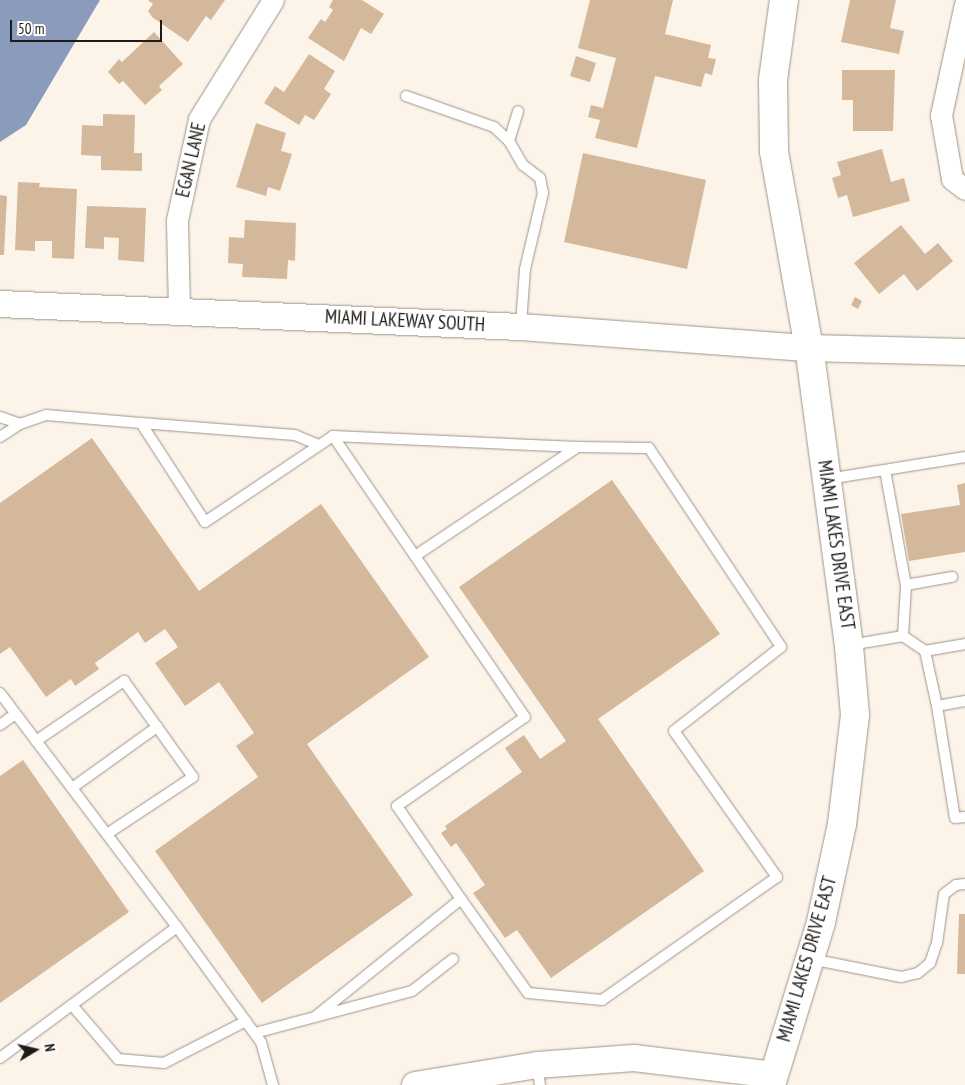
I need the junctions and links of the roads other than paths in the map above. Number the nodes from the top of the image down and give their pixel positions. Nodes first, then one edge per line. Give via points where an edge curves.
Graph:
1 (273, 0) edge
2 (784, 0) edge
3 (965, 4) edge
4 (406, 96) dead end
5 (518, 111) dead end
6 (509, 141) junction
7 (965, 188) edge
8 (0, 304) edge
9 (179, 310) junction
10 (521, 327) junction
11 (809, 348) junction
12 (965, 352) edge
13 (0, 417) edge
14 (141, 423) junction
15 (20, 424) junction
16 (333, 436) junction
17 (0, 437) edge
18 (320, 445) junction
19 (578, 447) junction
20 (965, 457) edge
21 (885, 470) junction
22 (827, 479) junction
23 (415, 556) junction
24 (952, 576) dead end
25 (906, 585) junction
26 (902, 636) junction
27 (965, 644) edge
28 (850, 646) junction
29 (926, 651) junction
30 (0, 692) edge
31 (965, 701) edge
32 (937, 706) junction
33 (15, 714) junction
34 (0, 725) edge
35 (157, 727) junction
36 (36, 741) junction
37 (72, 788) junction
38 (965, 816) edge
39 (107, 834) junction
40 (965, 884) edge
41 (461, 899) junction
42 (177, 927) junction
43 (810, 958) junction
44 (453, 959) dead end
45 (72, 1005) junction
46 (315, 1017) junction
47 (246, 1021) junction
48 (255, 1033) junction
49 (0, 1058) edge
50 (538, 1075) edge
51 (773, 1080) edge
52 (273, 1085) edge
53 (415, 1085) edge

1 - 9 street, EGAN LANE via 199,119 178,220
2 - 11 main road, MIAMI LAKES DRIVE EAST via 773,80 774,151
3 - 7 street via 941,115 952,179
4 - 6 lane via 494,127
5 - 6 lane
6 - 10 lane via 523,165 540,178 544,194 524,269
8 - 9 street, MIAMI LAKEWAY SOUTH
9 - 10 street, MIAMI LAKEWAY SOUTH
10 - 11 street, MIAMI LAKEWAY SOUTH
11 - 12 street, MIAMI LAKEWAY SOUTH
11 - 22 main road, MIAMI LAKES DRIVE EAST
13 - 15 lane
14 - 15 lane via 46,415
14 - 18 lane via 295,435
14 - 18 lane via 205,522
15 - 17 lane
16 - 18 lane
16 - 19 lane
16 - 23 lane
19 - 23 lane
19 - 41 lane via 649,448 781,647 674,731 777,877 602,1000 528,993
20 - 21 lane
21 - 22 lane
21 - 25 lane
22 - 28 main road, MIAMI LAKES DRIVE EAST
23 - 41 lane via 526,717 397,806
24 - 25 lane
25 - 26 lane
26 - 28 lane
26 - 29 lane
27 - 29 lane
28 - 43 main road, MIAMI LAKES DRIVE EAST via 855,714 842,824
29 - 32 lane
30 - 33 lane
31 - 32 lane
32 - 38 lane via 955,818
33 - 34 lane
33 - 36 lane
35 - 36 lane via 124,681
35 - 37 lane
35 - 39 lane via 193,777
36 - 37 lane
37 - 39 lane
39 - 42 lane
40 - 43 lane via 956,885 944,894 937,943 930,962 918,973 901,977
41 - 46 lane
42 - 45 lane
42 - 47 lane
43 - 51 main road, MIAMI LAKES DRIVE EAST
44 - 46 lane via 412,991
45 - 47 lane via 118,1059 137,1061 164,1063
45 - 49 lane
46 - 48 lane
47 - 48 lane
48 - 52 lane via 261,1042
50 - 51 street via 634,1058
50 - 53 street

